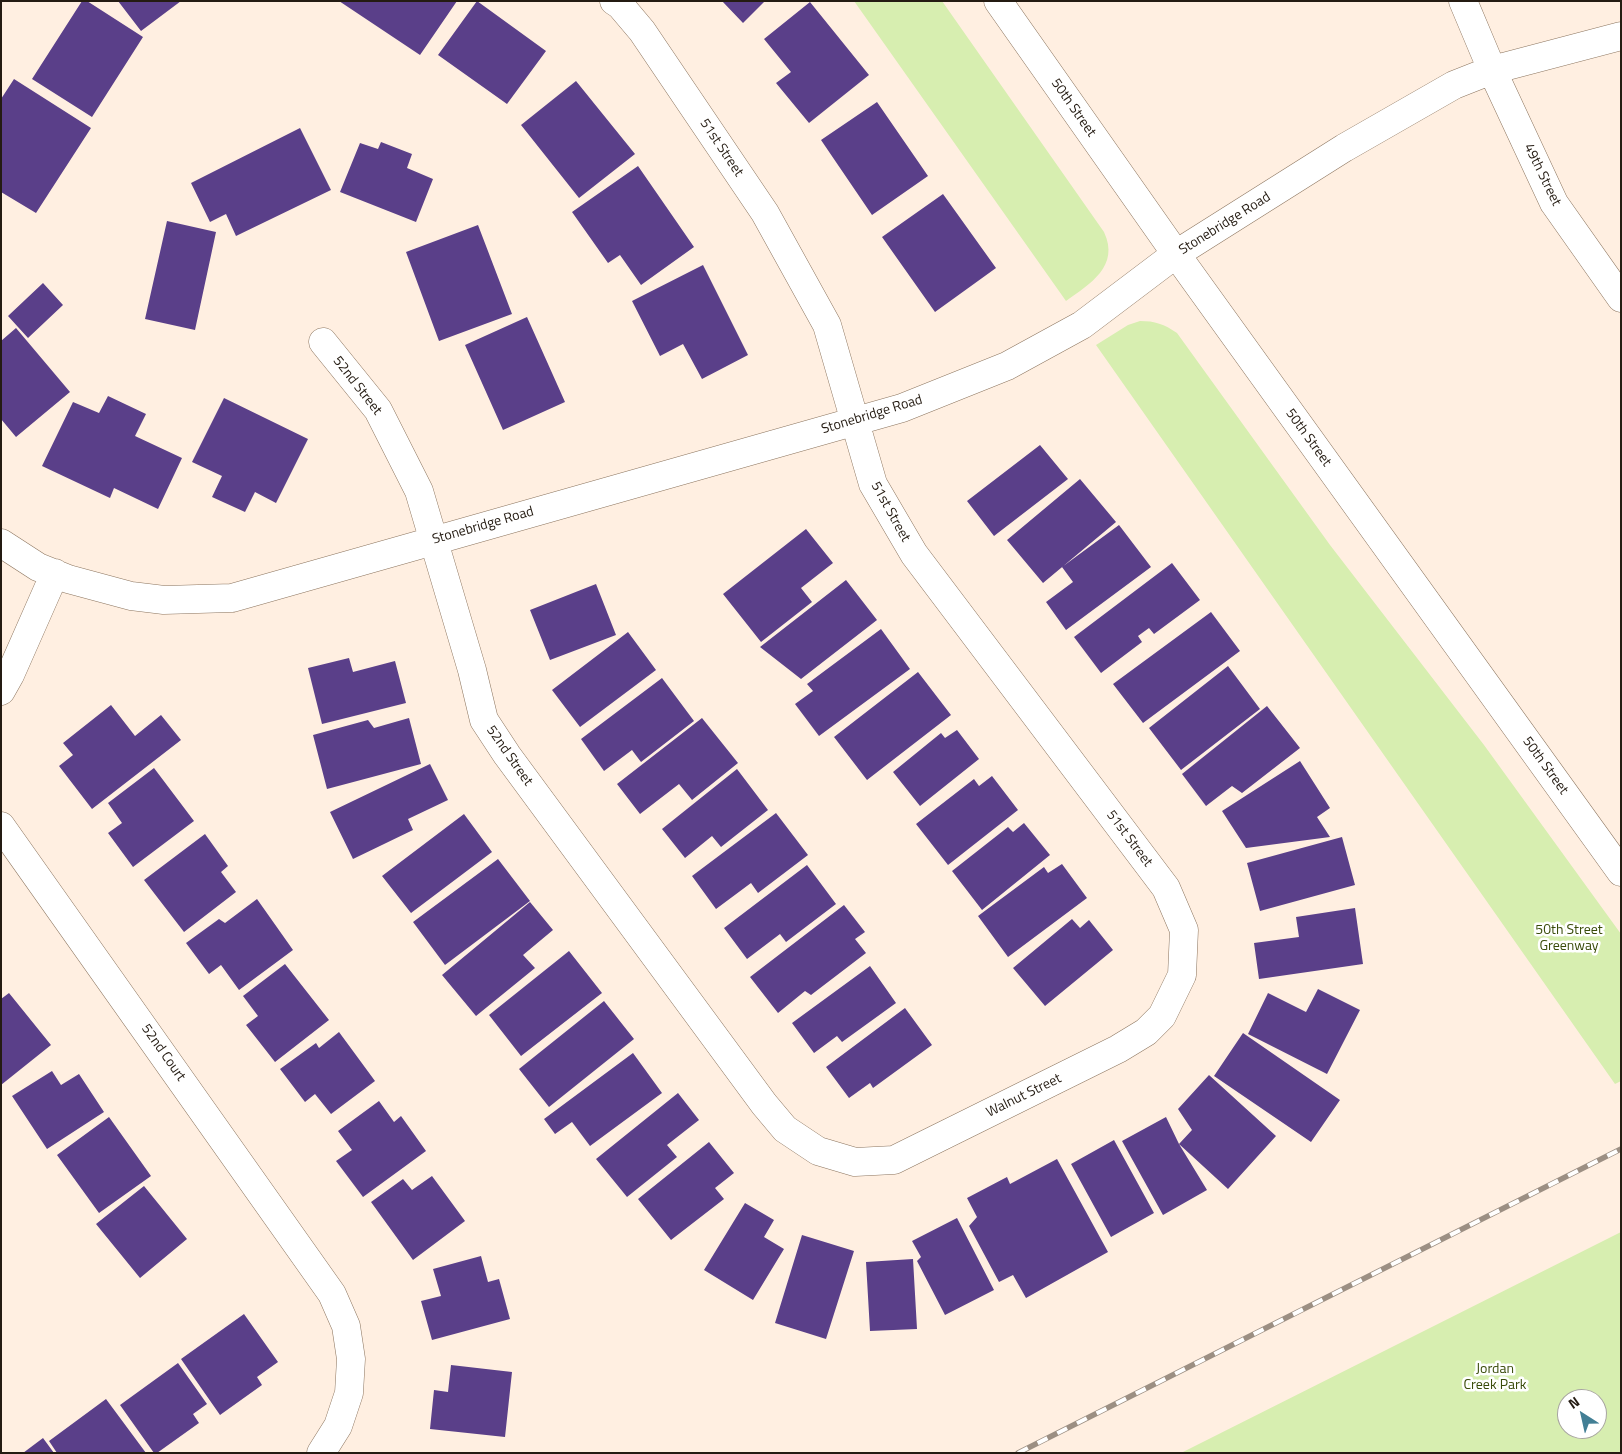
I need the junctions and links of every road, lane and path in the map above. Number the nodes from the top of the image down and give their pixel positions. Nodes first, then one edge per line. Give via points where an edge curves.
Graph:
1 (614, 1) edge
2 (998, 1) edge
3 (1463, 1) edge
4 (1621, 36) edge
5 (1492, 70) junction
6 (1176, 254) junction
7 (1621, 298) edge
8 (323, 342) dead end
9 (855, 422) junction
10 (434, 540) junction
11 (1, 543) edge
12 (55, 574) junction
13 (1, 691) edge
14 (1, 826) edge
15 (1621, 872) edge
16 (1166, 888) joint
17 (764, 1104) joint
18 (321, 1453) edge

1 - 9 street, 51st Street via 642,31 765,213 826,324
2 - 6 street, 50th Street
3 - 5 street, 49th Street
4 - 5 street, Stonebridge Road
5 - 6 street, Stonebridge Road via 1454,85 1344,148
5 - 7 street, 49th Street via 1554,203
6 - 9 street, Stonebridge Road via 1082,325 1007,366 902,408
6 - 15 street, 50th Street
8 - 10 street, 52nd Street via 378,410 419,490
9 - 10 street, Stonebridge Road
9 - 16 street, 51st Street via 873,484 914,554
10 - 12 street, Stonebridge Road via 232,598 164,600 131,596
10 - 17 street, 52nd Street via 484,720
11 - 12 street, Stonebridge Road
12 - 13 street
14 - 18 street, 52nd Court via 332,1294 346,1326 351,1359 348,1393 338,1426
16 - 17 street, Walnut Street via 1184,930 1182,975 1162,1016 1146,1032 1118,1049 894,1160 855,1162 818,1151 785,1129

